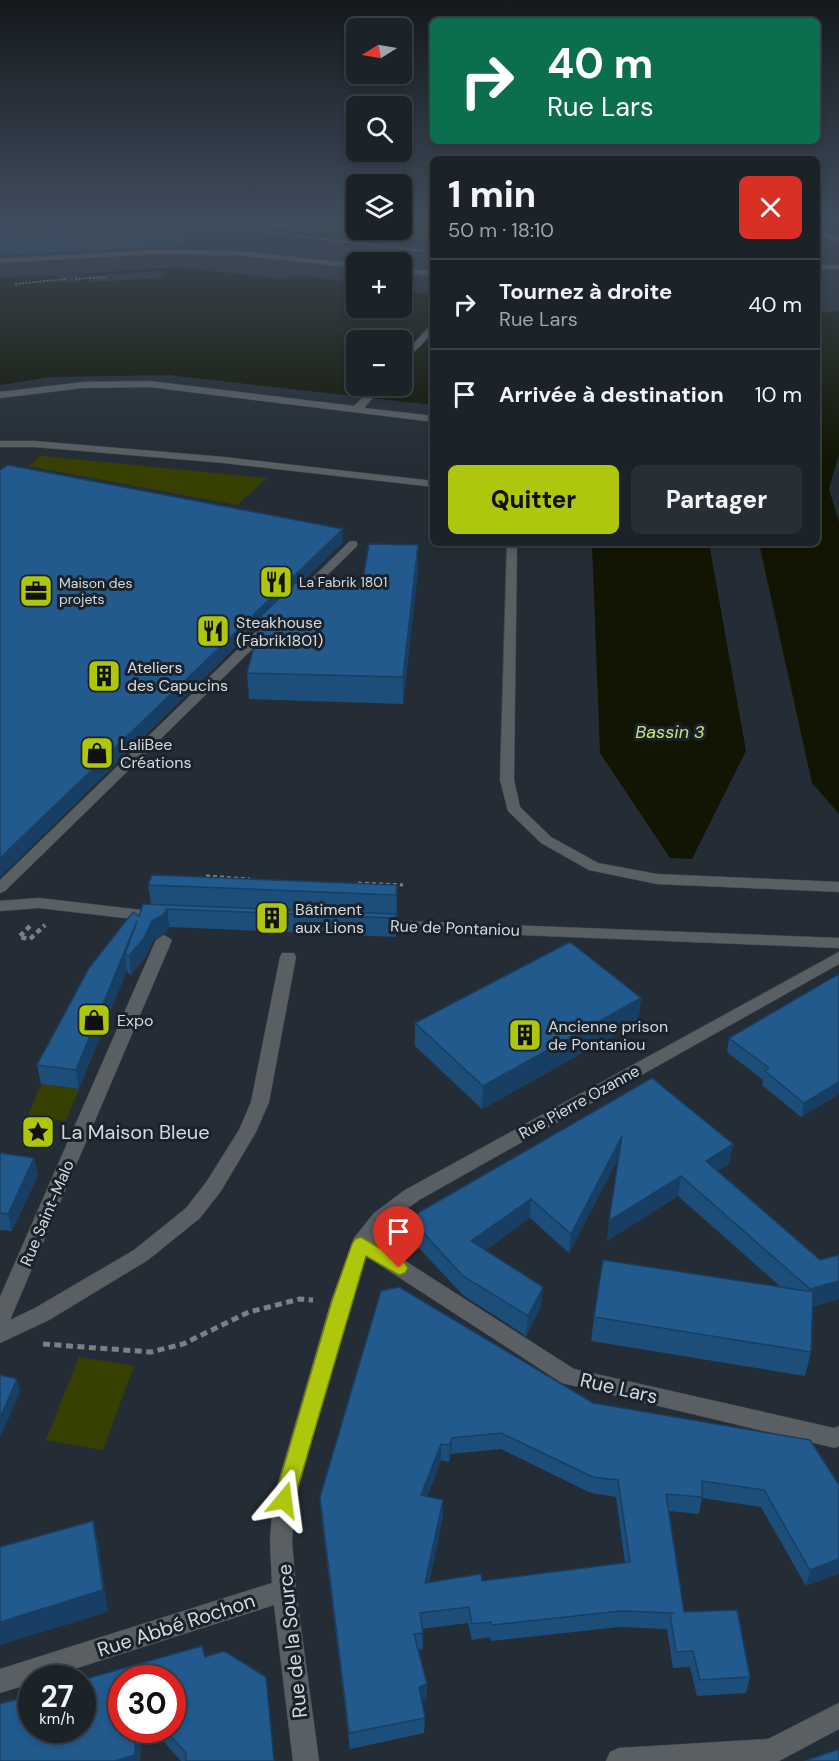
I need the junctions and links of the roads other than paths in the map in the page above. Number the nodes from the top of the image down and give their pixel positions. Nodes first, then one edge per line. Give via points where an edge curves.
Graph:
1 (430, 331) edge
2 (412, 350) edge
3 (0, 395) edge
4 (369, 396) edge
5 (358, 408) junction
6 (430, 418) edge
7 (0, 444) edge
8 (430, 484) edge
9 (353, 544) dead end
10 (512, 546) edge
11 (16, 872) junction
12 (32, 875) dead end
13 (839, 887) edge
14 (0, 888) edge
15 (0, 906) edge
16 (168, 916) edge
17 (366, 924) edge
18 (164, 940) dead end
19 (839, 943) edge
20 (288, 957) dead end
21 (839, 957) edge
22 (361, 1244) junction
23 (0, 1320) edge
24 (0, 1334) edge
25 (838, 1439) edge
26 (284, 1591) junction
27 (0, 1681) edge
28 (839, 1715) edge
29 (306, 1761) edge
30 (619, 1761) edge

1 - 2 street
3 - 5 street via 83,385 149,384
4 - 5 street
5 - 6 street
7 - 8 street via 224,460
9 - 11 street
10 - 13 street via 507,780 513,808 546,840 594,867 657,879
11 - 12 street
11 - 14 street
15 - 16 street via 39,903
17 - 19 street, Rue de Pontaniou
18 - 23 street, Rue Saint-Malo
20 - 24 street via 260,1102 247,1132 207,1195 193,1213 141,1255 42,1314
21 - 22 street, Rue Pierre Ozanne via 412,1195 381,1218
22 - 25 street, Rue Lars via 568,1377
22 - 26 street, Rue de la Source via 284,1500
26 - 27 street, Rue Abbé Rochon
26 - 29 street, Rue de la Source
28 - 30 street via 770,1752

